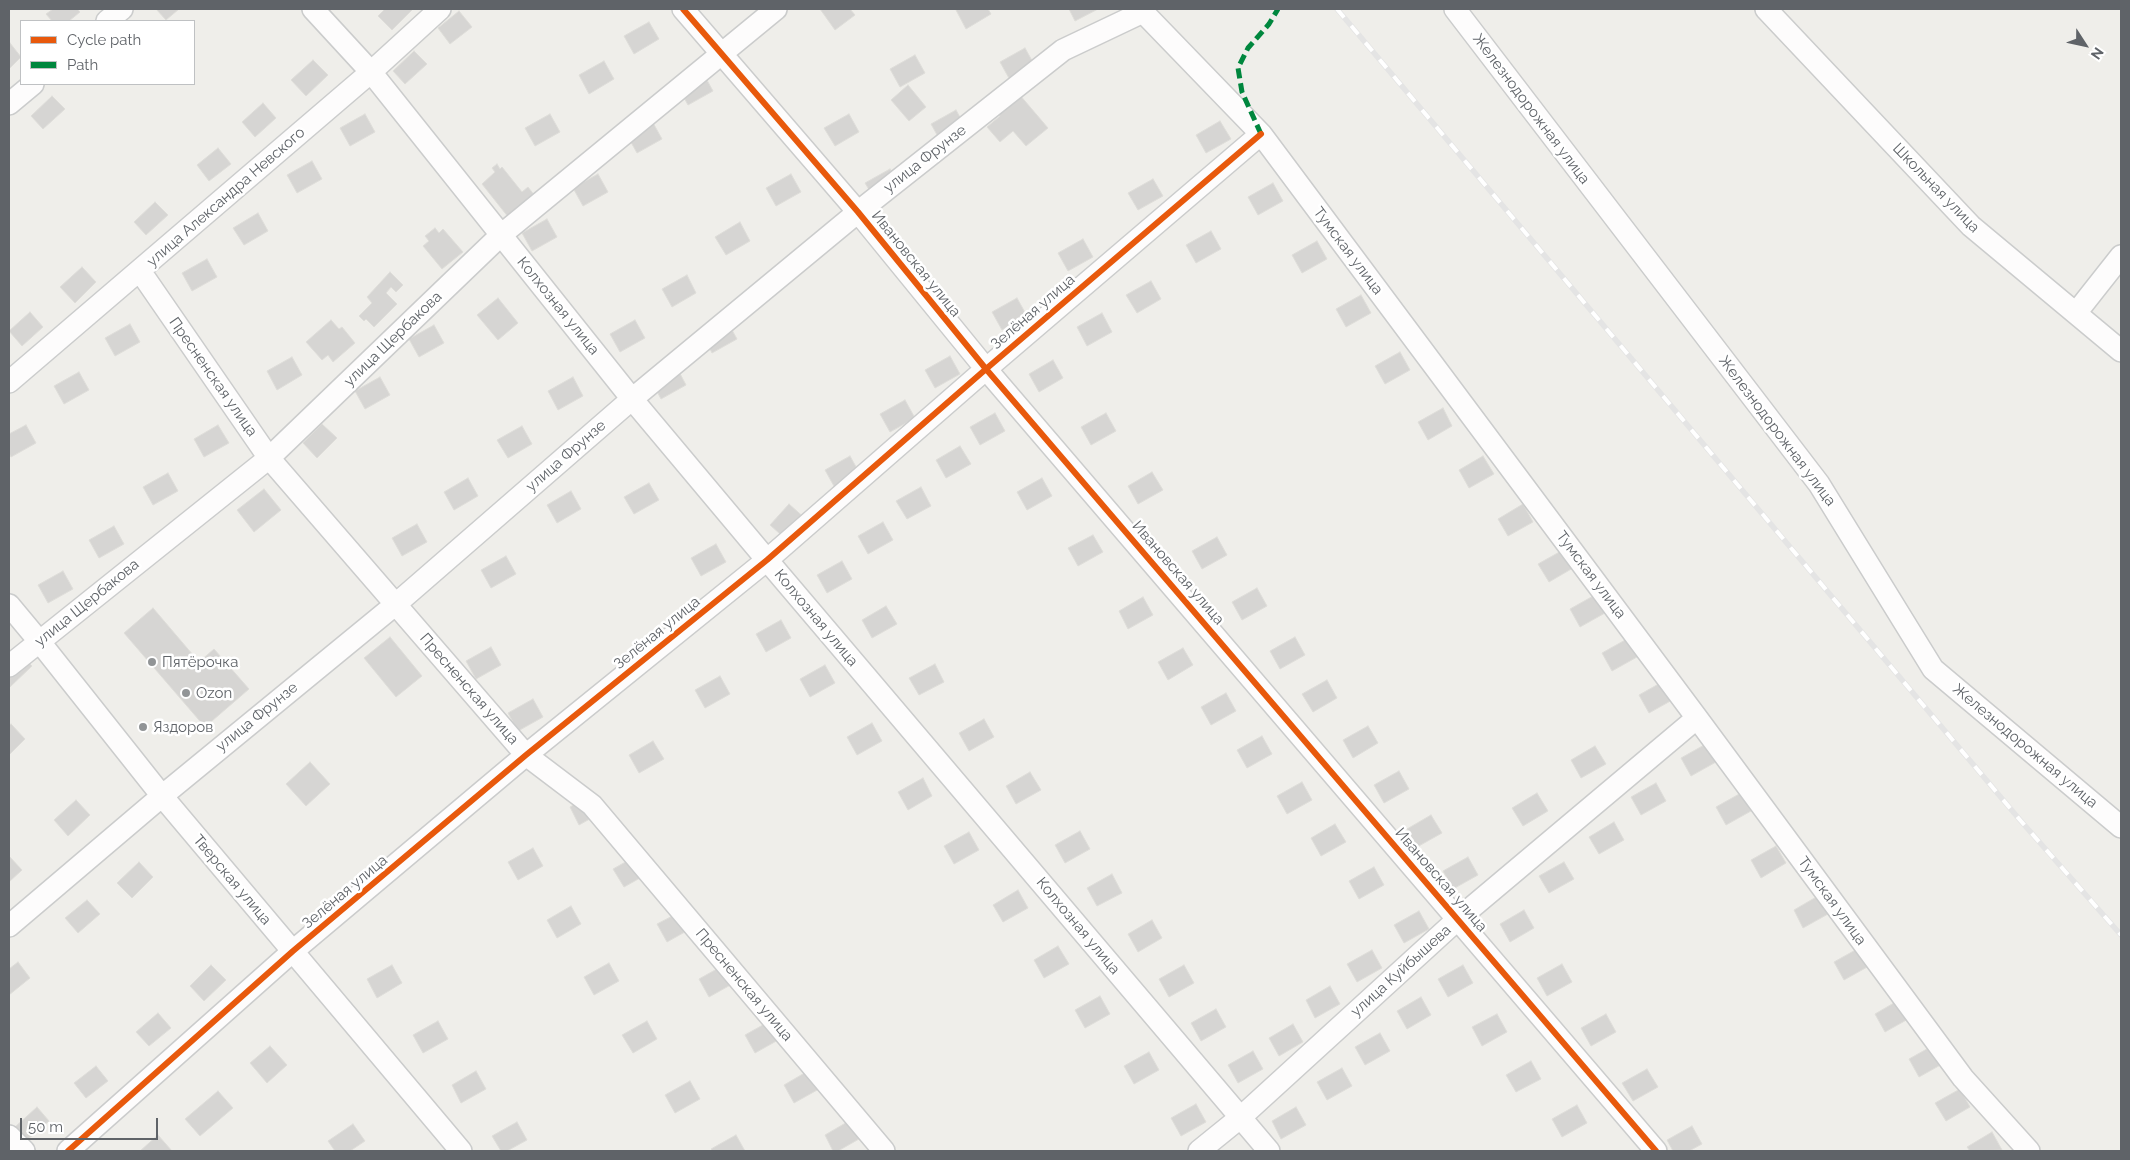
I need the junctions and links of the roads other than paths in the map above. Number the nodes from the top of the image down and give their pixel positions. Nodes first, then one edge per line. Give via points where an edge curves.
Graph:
1 (122, 9) edge
2 (313, 9) edge
3 (440, 9) edge
4 (683, 9) edge
5 (776, 9) edge
6 (1455, 9) edge
7 (1766, 9) edge
8 (1142, 11) edge
9 (109, 20) edge
10 (722, 53) junction
11 (371, 72) junction
12 (32, 85) edge
13 (9, 104) edge
14 (1261, 134) junction
15 (858, 212) junction
16 (501, 235) junction
17 (2121, 256) edge
18 (140, 272) junction
19 (2076, 313) junction
20 (2121, 351) edge
21 (986, 369) junction
22 (9, 382) edge
23 (632, 399) junction
24 (269, 458) junction
25 (766, 560) junction
26 (396, 604) junction
27 (9, 605) edge
28 (40, 641) junction
29 (9, 666) edge
30 (1698, 718) junction
31 (526, 756) junction
32 (162, 796) junction
33 (2121, 827) edge
34 (1458, 919) junction
35 (9, 926) edge
36 (293, 951) junction
37 (1241, 1117) junction
38 (9, 1136) edge
39 (24, 1151) edge
40 (68, 1151) edge
41 (461, 1151) edge
42 (884, 1151) edge
43 (1199, 1151) edge
44 (1270, 1151) edge
45 (1656, 1151) edge
46 (2029, 1151) edge

1 - 9 street
2 - 11 street, Колхозная улица
3 - 11 street, улица Александра Невского
4 - 10 street, Ивановская улица
5 - 10 street, улица Щербакова
6 - 33 street, Железнодорожная улица via 1819,484 1933,669
7 - 19 street, Школьная улица via 1971,226
8 - 14 street, Тумская улица
8 - 15 street, улица Фрунзе via 1063,50
10 - 15 street, Ивановская улица
10 - 16 street, улица Щербакова
11 - 16 street, Колхозная улица
11 - 18 street, улица Александра Невского
12 - 13 street
14 - 21 street, Зелёная улица
14 - 30 street, Тумская улица
15 - 21 street, Ивановская улица
15 - 23 street, улица Фрунзе
16 - 23 street, Колхозная улица
16 - 24 street, улица Щербакова
17 - 19 street
18 - 22 street, улица Александра Невского
18 - 24 street, Пресненская улица
19 - 20 street, Школьная улица
21 - 25 street, Зелёная улица
21 - 34 street, Ивановская улица
23 - 25 street, Колхозная улица
23 - 26 street, улица Фрунзе
24 - 26 street, Пресненская улица
24 - 28 street, улица Щербакова
25 - 31 street, Зелёная улица
25 - 37 street, Колхозная улица
26 - 31 street, Пресненская улица
26 - 32 street, улица Фрунзе
27 - 28 street, Тверская улица
28 - 29 street, улица Щербакова
28 - 32 street, Тверская улица
30 - 34 street, улица Куйбышева
30 - 46 street, Тумская улица via 1963,1078
31 - 36 street, Зелёная улица
31 - 42 street, Пресненская улица via 592,805
32 - 35 street, улица Фрунзе
32 - 36 street, Тверская улица
34 - 37 street, улица Куйбышева
34 - 45 street, Ивановская улица
36 - 40 street, Зелёная улица
36 - 41 street, Тверская улица
37 - 43 street, улица Куйбышева
37 - 44 street, Колхозная улица
38 - 39 street

